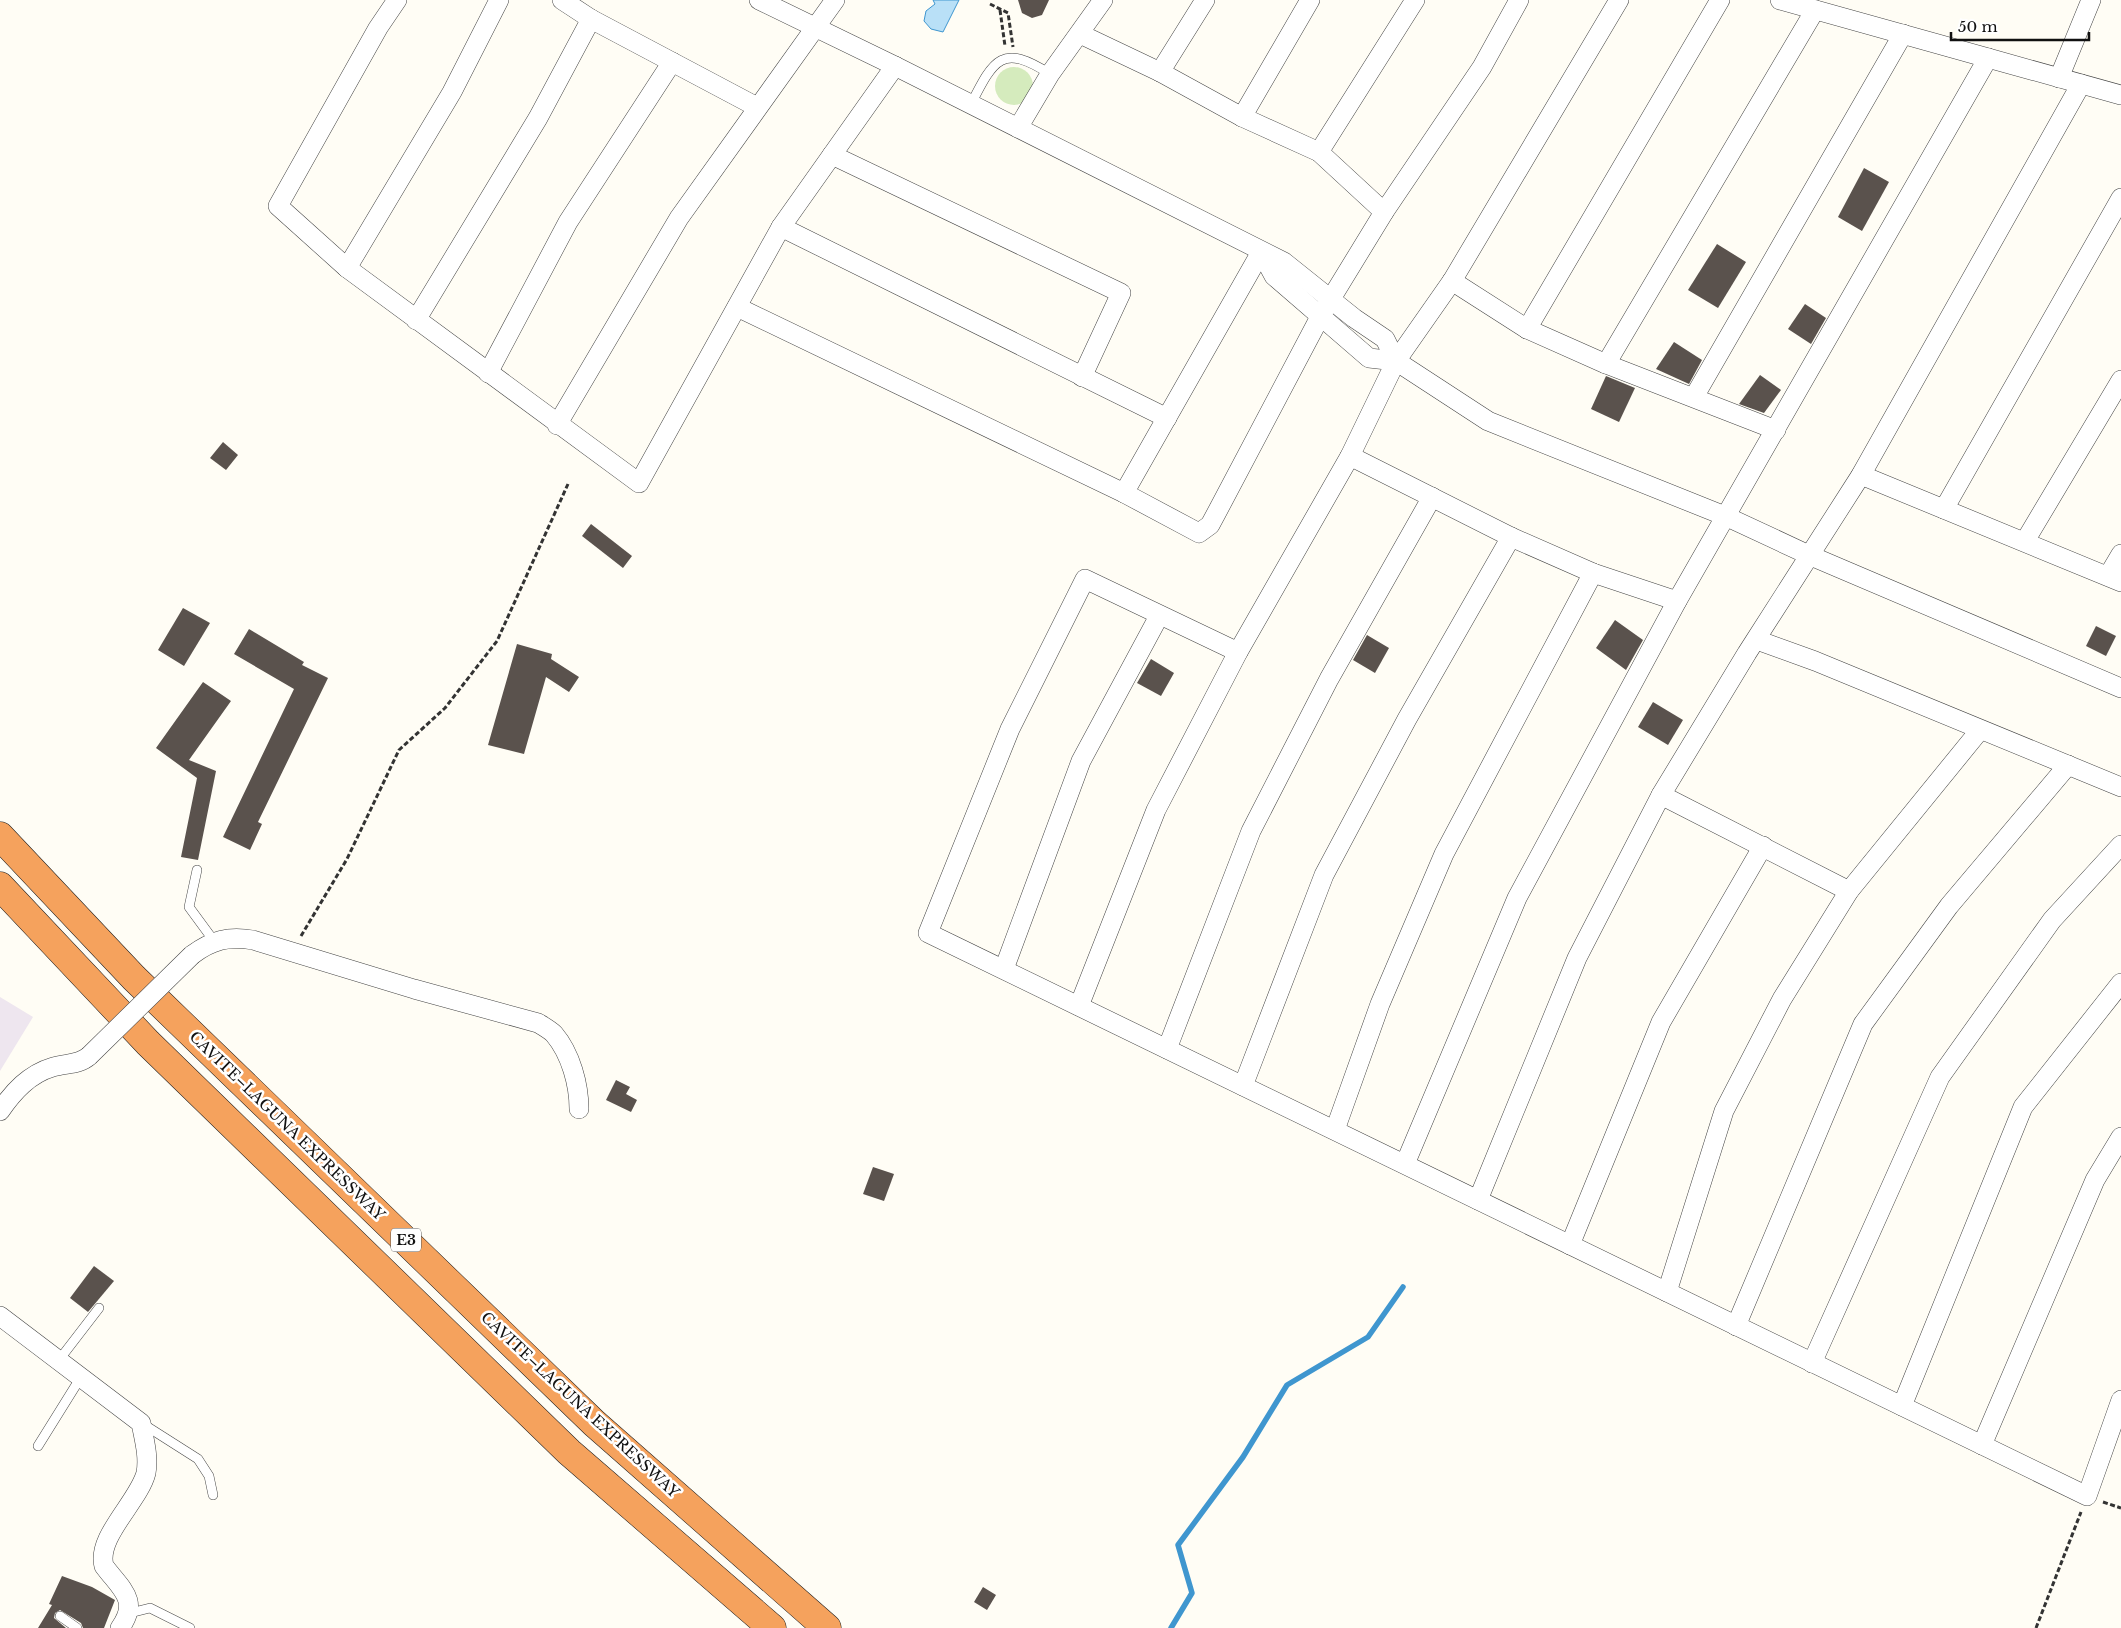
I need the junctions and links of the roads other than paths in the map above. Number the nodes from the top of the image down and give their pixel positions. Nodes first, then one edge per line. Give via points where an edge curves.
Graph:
1 (397, 0) edge
2 (499, 0) edge
3 (562, 0) edge
4 (760, 0) edge
5 (835, 0) edge
6 (1103, 0) edge
7 (1205, 0) edge
8 (1310, 0) edge
9 (1415, 0) edge
10 (1519, 0) edge
11 (1619, 0) edge
12 (1720, 0) edge
13 (1780, 0) edge
14 (2091, 0) edge
15 (1815, 10) junction
16 (590, 19) junction
17 (815, 27) junction
18 (1080, 34) junction
19 (1903, 34) junction
20 (1988, 58) junction
21 (672, 62) junction
22 (895, 66) junction
23 (1160, 72) junction
24 (1050, 74) junction
25 (2059, 78) junction
26 (2081, 84) junction
27 (2121, 96) edge
28 (970, 104) junction
29 (757, 107) junction
30 (1242, 117) junction
31 (1018, 128) junction
32 (1319, 152) junction
33 (832, 155) junction
34 (2121, 198) edge
35 (1384, 212) junction
36 (781, 227) junction
37 (1261, 252) junction
38 (347, 268) junction
39 (1452, 281) junction
40 (737, 307) junction
41 (1326, 308) junction
42 (416, 320) junction
43 (1527, 329) junction
44 (1396, 361) junction
45 (1606, 364) junction
46 (488, 373) junction
47 (1082, 377) junction
48 (2121, 380) edge
49 (1694, 397) junction
50 (1167, 418) junction
51 (557, 425) junction
52 (1776, 430) junction
53 (1350, 456) junction
54 (1861, 475) junction
55 (1124, 493) junction
56 (1432, 497) junction
57 (1944, 509) junction
58 (1725, 516) junction
59 (1511, 537) junction
60 (2025, 541) junction
61 (2121, 554) edge
62 (1811, 556) junction
63 (1592, 574) junction
64 (2114, 579) edge
65 (1677, 601) junction
66 (1159, 616) junction
67 (1757, 640) junction
68 (1238, 652) junction
69 (2121, 688) edge
70 (1980, 730) junction
71 (2068, 764) junction
72 (2121, 787) edge
73 (1661, 795) junction
74 (0, 836) edge
75 (1763, 846) junction
76 (2121, 846) edge
77 (197, 870) dead end
78 (0, 886) edge
79 (1849, 891) junction
80 (214, 941) junction
81 (1004, 970) junction
82 (2121, 983) edge
83 (1079, 1006) junction
84 (1167, 1049) junction
85 (1243, 1086) junction
86 (579, 1109) dead end
87 (0, 1111) edge
88 (1335, 1130) junction
89 (2121, 1138) edge
90 (1405, 1164) junction
91 (1478, 1200) junction
92 (1570, 1245) junction
93 (1667, 1292) junction
94 (99, 1308) dead end
95 (0, 1316) edge
96 (1736, 1326) junction
97 (59, 1360) junction
98 (1812, 1363) junction
99 (81, 1377) junction
100 (2121, 1400) edge
101 (1902, 1406) junction
102 (141, 1423) junction
103 (1982, 1445) junction
104 (38, 1446) dead end
105 (213, 1495) dead end
106 (60, 1616) dead end
107 (125, 1620) edge
108 (78, 1628) edge
109 (190, 1628) edge
110 (772, 1628) edge
111 (827, 1628) edge

1 - 38 street via 278,206
2 - 38 street via 452,92
3 - 16 street
4 - 17 street
5 - 17 street
6 - 18 street
7 - 23 street
8 - 30 street
9 - 32 street
10 - 35 street via 1482,67
11 - 39 street
12 - 43 street
13 - 15 street
14 - 25 street
15 - 19 street
15 - 45 street
16 - 21 street
16 - 42 street via 538,118
17 - 22 street
17 - 29 street
18 - 23 street
18 - 24 street
19 - 20 street
19 - 49 street
20 - 25 street
20 - 52 street
21 - 29 street
21 - 46 street via 568,222
22 - 28 street
22 - 33 street
23 - 30 street
24 - 28 lane via 1032,62 1011,58 990,69
24 - 31 street
25 - 26 street
26 - 27 street
26 - 54 street
28 - 31 street
29 - 51 street via 679,218
30 - 32 street
31 - 37 street
32 - 35 street
33 - 36 street
33 - 47 street via 1121,293
34 - 57 street
35 - 41 street
36 - 40 street
36 - 47 street
37 - 41 street via 1284,262
37 - 50 street
38 - 42 street
39 - 43 street
39 - 44 street
40 - 51 street via 639,483
40 - 55 street
41 - 44 street via 1385,339
41 - 55 street via 1210,525 1199,533
42 - 46 street
43 - 45 street
44 - 53 street
44 - 58 street via 1488,421
45 - 49 street
46 - 51 street
47 - 50 street
48 - 60 street
49 - 52 street
50 - 55 street
52 - 58 street
53 - 56 street
53 - 68 street
54 - 57 street
54 - 62 street
56 - 59 street
56 - 84 street via 1329,679 1251,831
57 - 60 street
58 - 62 street
58 - 65 street
59 - 63 street
59 - 85 street via 1407,719 1324,875
60 - 64 street
61 - 64 street
62 - 67 street
62 - 69 street
63 - 65 street
63 - 88 street via 1444,854 1380,1004
65 - 90 street via 1517,898
66 - 68 street
66 - 81 street via 1081,761
66 - 81 street via 1085,578 1010,729 928,933
67 - 70 street
67 - 73 street
68 - 83 street via 1156,810
70 - 71 street
70 - 79 street
71 - 72 street
71 - 96 street via 1949,906 1863,1024
73 - 75 street
73 - 91 street via 1577,958
74 - 111 highway, CAVITE–LAGUNA EXPRESSWAY / E3 via 134,978 594,1422
75 - 79 street
75 - 92 street via 1661,1022
76 - 98 street via 2052,920 1940,1077
77 - 80 lane via 190,908
78 - 110 highway, E3 via 148,1043 569,1452
79 - 93 street via 1782,1000 1724,1111
80 - 86 street via 242,938 290,950 538,1023 554,1034 562,1048 579,1087
80 - 87 street, bridge via 192,956 89,1056 76,1064 52,1067 38,1073 10,1096
81 - 83 street
82 - 101 street via 2023,1108
83 - 84 street
84 - 85 street
85 - 88 street
88 - 90 street
89 - 103 street via 2095,1180
90 - 91 street
91 - 92 street
92 - 93 street
93 - 96 street
94 - 97 lane
95 - 97 street
96 - 98 street
97 - 99 street
98 - 101 street
99 - 102 street
99 - 104 lane
100 - 103 street via 2087,1496
101 - 103 street
102 - 105 lane via 198,1458 209,1476
102 - 107 street via 146,1474 106,1545 102,1559 129,1600
106 - 108 lane
107 - 109 lane via 150,1608

